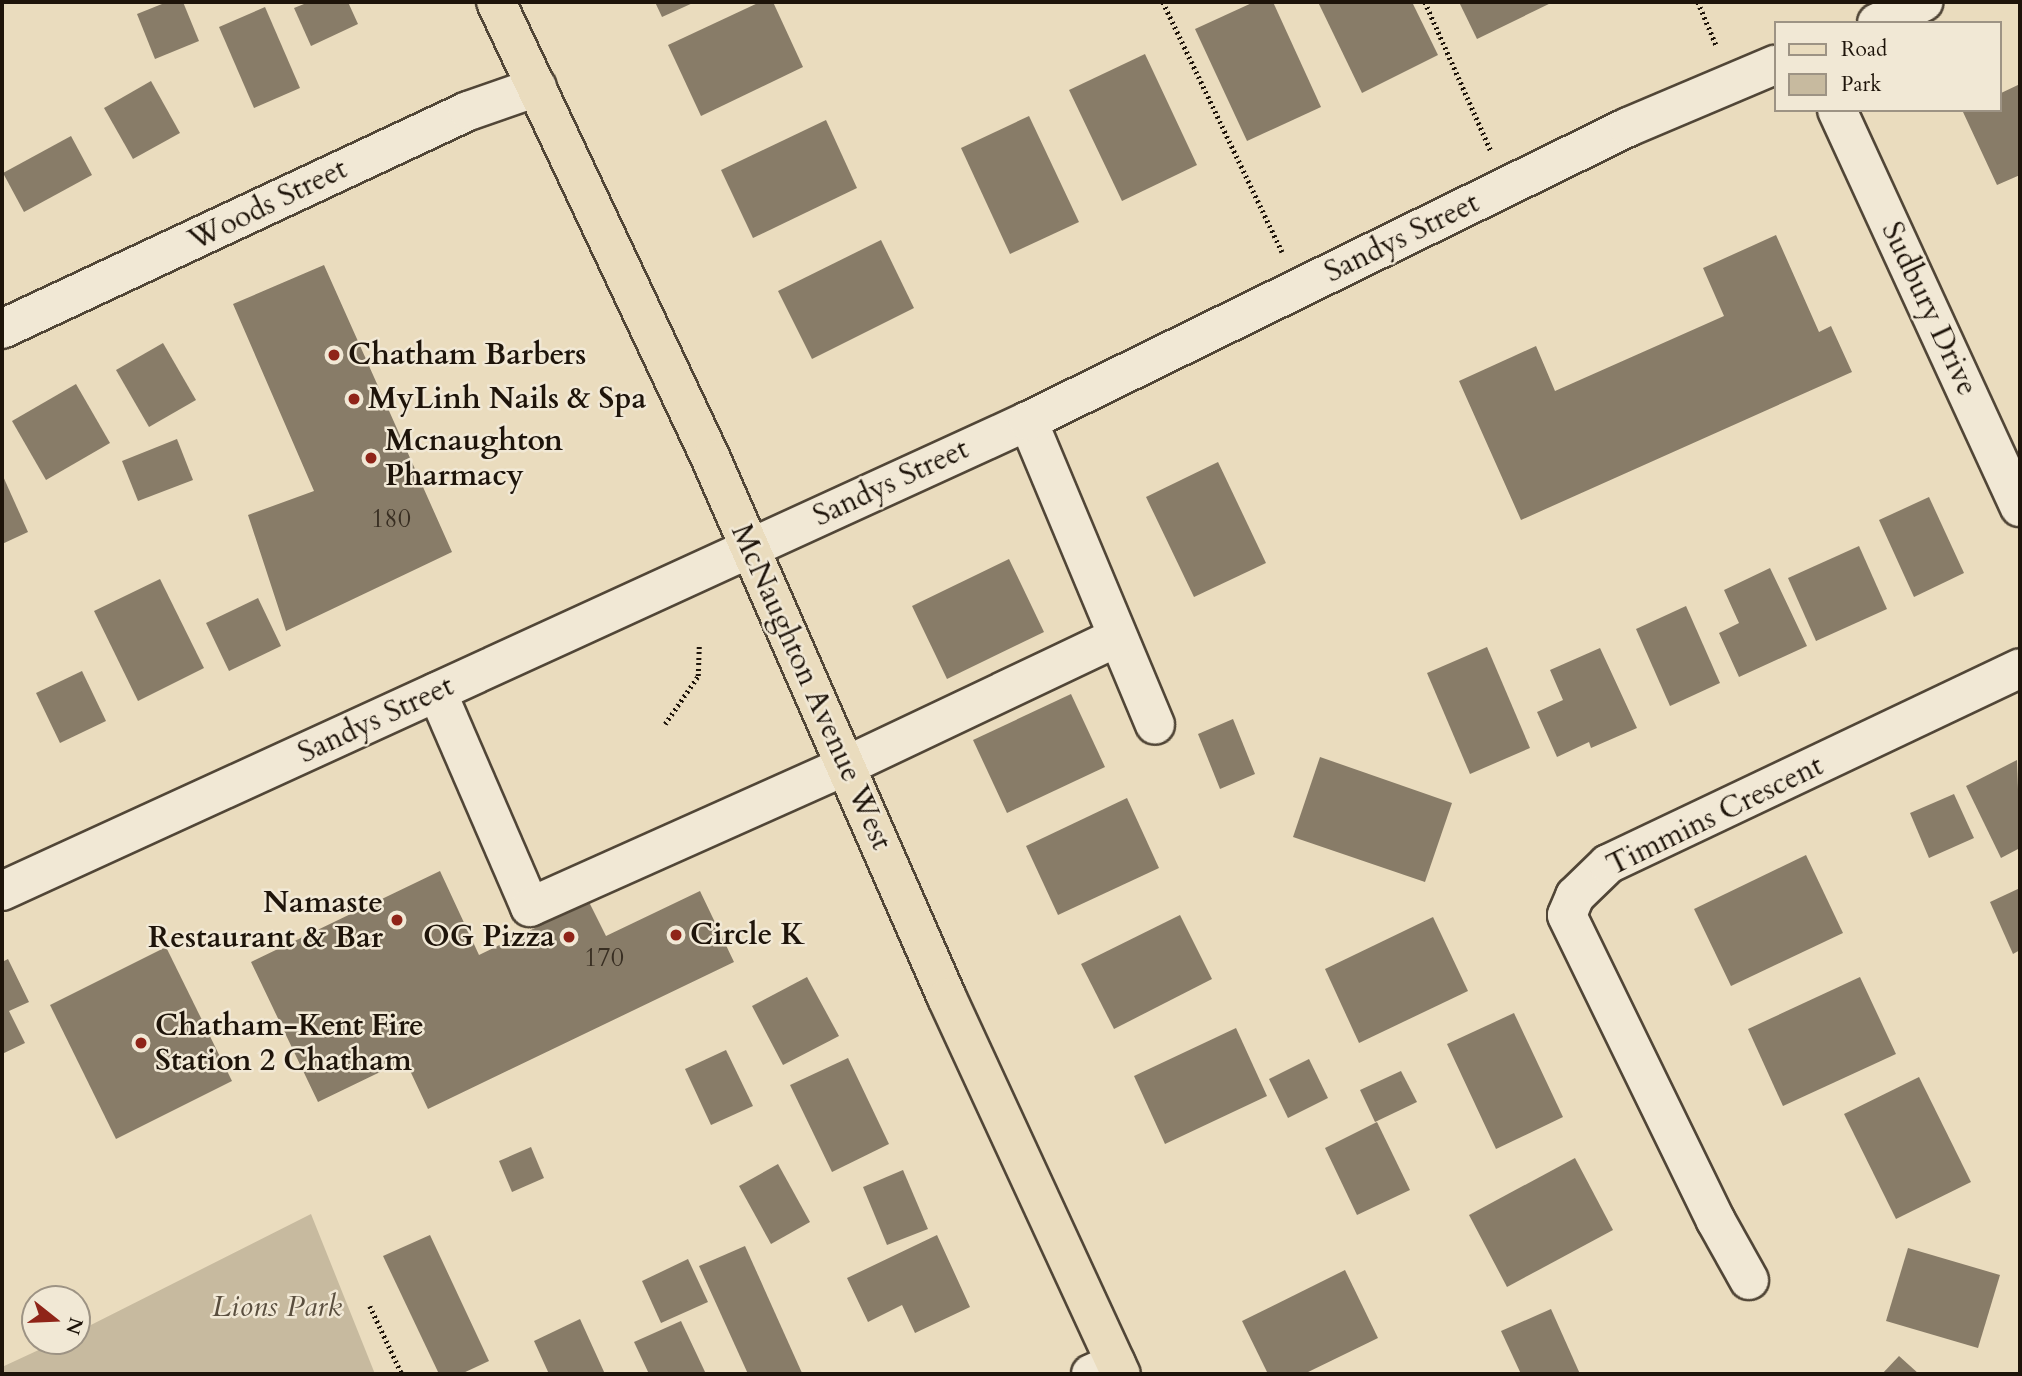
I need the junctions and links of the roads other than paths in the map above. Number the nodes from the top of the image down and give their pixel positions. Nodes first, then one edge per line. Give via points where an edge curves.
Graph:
1 (496, 2) edge
2 (1923, 2) edge
3 (1881, 21) edge
4 (1773, 66) edge
5 (537, 87) junction
6 (1838, 112) edge
7 (2, 329) edge
8 (1028, 421) junction
9 (2020, 507) edge
10 (749, 548) junction
11 (1115, 638) junction
12 (2020, 668) edge
13 (437, 692) junction
14 (1155, 725) dead end
15 (848, 765) junction
16 (2, 891) edge
17 (1749, 1280) dead end
18 (1109, 1370) edge

1 - 5 main road, McNaughton Avenue West
2 - 3 street
4 - 8 street, Sandys Street via 1628,127
5 - 7 street, Woods Street via 456,117
5 - 10 main road, McNaughton Avenue West
6 - 9 street, Sudbury Drive
8 - 10 street, Sandys Street
8 - 11 street
10 - 13 street, Sandys Street
10 - 15 main road, McNaughton Avenue West
11 - 14 street
11 - 15 street
12 - 17 street, Timmins Crescent via 1608,864 1575,895 1567,915
13 - 15 street via 530,906
13 - 16 street, Sandys Street
15 - 18 main road, McNaughton Avenue West

